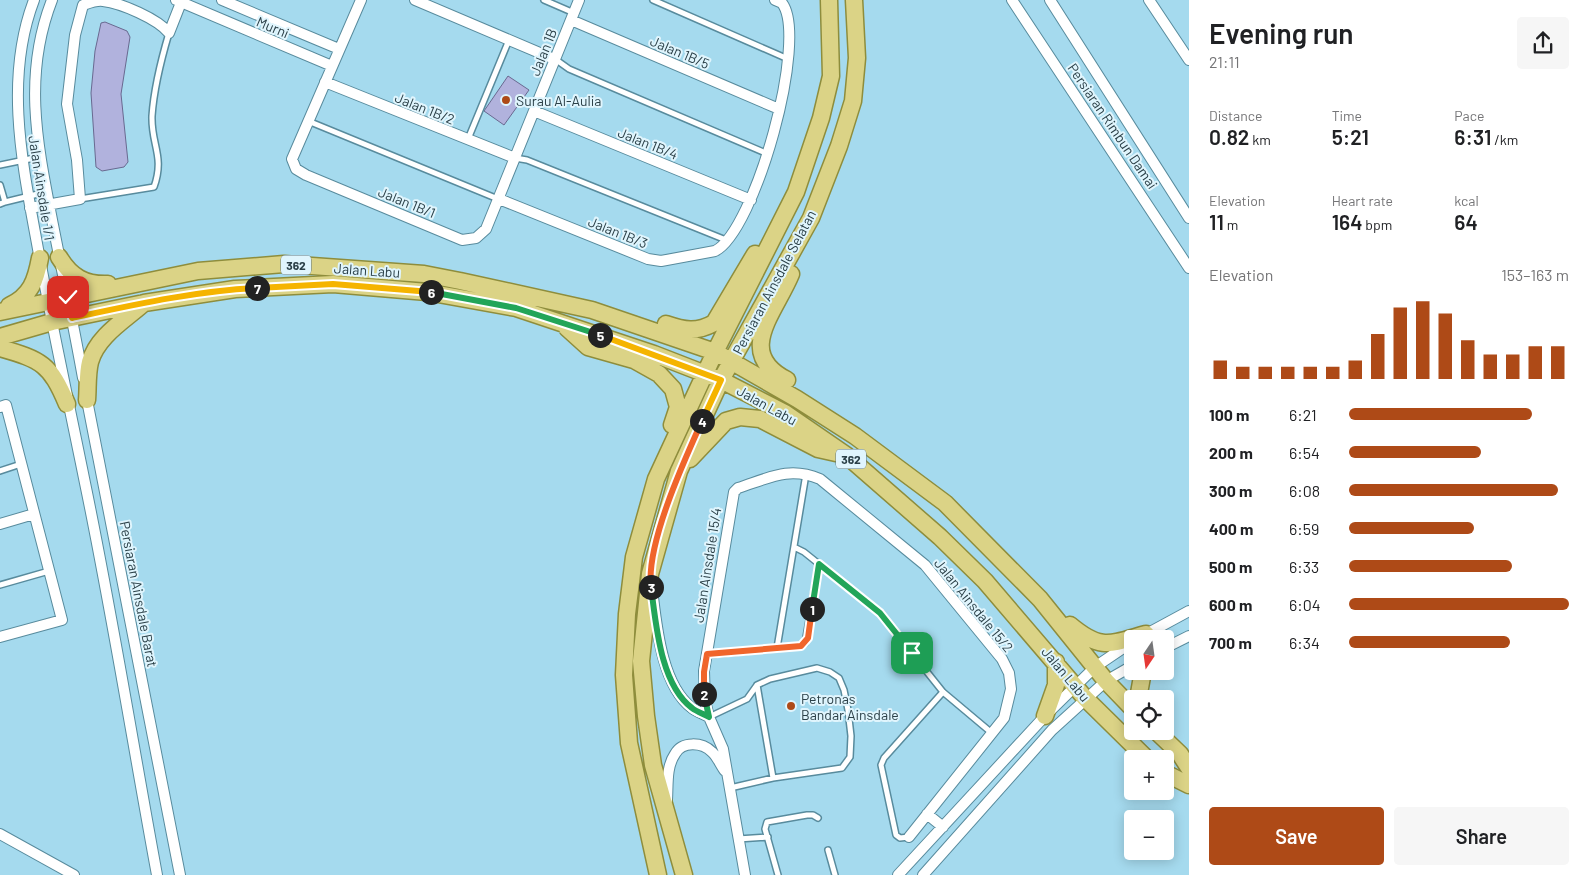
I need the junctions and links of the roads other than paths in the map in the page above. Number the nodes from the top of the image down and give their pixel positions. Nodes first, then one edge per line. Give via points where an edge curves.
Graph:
1 (34, 0) edge
2 (52, 0) edge
3 (222, 0) edge
4 (361, 0) edge
5 (415, 0) edge
6 (544, 0) edge
7 (579, 0) edge
8 (654, 0) edge
9 (775, 0) edge
10 (829, 0) edge
11 (854, 0) edge
12 (1012, 0) edge
13 (1050, 0) edge
14 (1149, 0) edge
15 (180, 1) edge
16 (572, 16) junction
17 (274, 22) junction
18 (169, 33) junction
19 (266, 39) junction
20 (510, 40) junction
21 (339, 49) junction
22 (554, 59) junction
23 (788, 59) junction
24 (1189, 60) edge
25 (332, 66) junction
26 (325, 82) junction
27 (779, 109) junction
28 (534, 111) junction
29 (308, 121) junction
30 (468, 139) junction
31 (769, 154) junction
32 (39, 157) junction
33 (515, 158) junction
34 (22, 160) junction
35 (0, 165) edge
36 (0, 185) edge
37 (46, 192) junction
38 (28, 197) junction
39 (80, 199) junction
40 (499, 199) junction
41 (751, 200) junction
42 (2, 203) edge
43 (49, 204) junction
44 (30, 208) junction
45 (1189, 218) edge
46 (779, 225) junction
47 (800, 238) junction
48 (729, 241) junction
49 (59, 257) junction
50 (40, 258) junction
51 (1189, 268) edge
52 (132, 283) junction
53 (68, 297) junction
54 (48, 302) junction
55 (144, 302) junction
56 (564, 303) junction
57 (0, 311) edge
58 (72, 318) junction
59 (52, 322) junction
60 (562, 323) junction
61 (0, 338) edge
62 (0, 348) edge
63 (715, 352) junction
64 (731, 361) junction
65 (705, 376) junction
66 (721, 380) junction
67 (87, 400) junction
68 (67, 404) junction
69 (3, 406) edge
70 (855, 436) junction
71 (846, 455) junction
72 (22, 464) junction
73 (663, 465) junction
74 (0, 471) edge
75 (679, 471) junction
76 (806, 473) junction
77 (34, 514) junction
78 (0, 524) edge
79 (794, 547) junction
80 (819, 564) junction
81 (49, 570) junction
82 (650, 574) junction
83 (0, 585) edge
84 (1040, 599) junction
85 (1189, 610) edge
86 (1153, 630) edge
87 (1189, 636) edge
88 (0, 637) edge
89 (1124, 641) edge
90 (1174, 644) edge
91 (777, 648) junction
92 (1124, 648) edge
93 (707, 654) junction
94 (1056, 662) junction
95 (1095, 667) junction
96 (1124, 671) edge
97 (1106, 681) junction
98 (757, 685) junction
99 (943, 692) junction
100 (1080, 693) junction
101 (1124, 700) edge
102 (1044, 716) junction
103 (709, 717) junction
104 (993, 734) junction
105 (1165, 740) edge
106 (1138, 750) edge
107 (1189, 768) edge
108 (726, 774) junction
109 (772, 778) junction
110 (1174, 778) edge
111 (1189, 785) edge
112 (730, 788) junction
113 (927, 814) junction
114 (818, 818) dead end
115 (667, 819) junction
116 (943, 827) junction
117 (0, 834) edge
118 (768, 837) junction
119 (909, 837) joint
120 (737, 839) junction
121 (828, 850) dead end
122 (70, 874) edge
123 (157, 875) edge
124 (180, 875) edge
125 (658, 875) edge
126 (684, 875) edge
127 (745, 875) edge
128 (778, 875) edge
129 (834, 875) edge
130 (898, 875) edge
131 (923, 875) edge

1 - 34 street, Jalan Ainsdale 1/1 via 24,26 18,93
2 - 32 street, Jalan Ainsdale 1/1 via 39,41 36,67 34,93
3 - 17 street, Murni
4 - 21 street
5 - 20 street
6 - 16 lane
7 - 16 street, Jalan 1B
8 - 23 lane
9 - 23 street via 782,3 788,14
10 - 46 main road, Persiaran Ainsdale Selatan via 831,76 821,118 796,192
11 - 47 main road, Persiaran Ainsdale Selatan via 857,58 853,101 836,155
12 - 51 street, Persiaran Rimbun Damai
13 - 45 street, Persiaran Rimbun Damai
14 - 24 street
15 - 18 street
15 - 19 street, Murni
16 - 22 street, Jalan 1B
16 - 27 street, Jalan 1B/5
17 - 19 street
17 - 21 street, Murni
18 - 39 lane via 152,118 160,172 154,188
18 - 39 street via 162,24 102,0 84,5 75,35 67,104
19 - 25 street, Murni
20 - 22 street
20 - 30 lane
21 - 25 street
22 - 28 street, Jalan 1B
22 - 31 lane
23 - 27 street
25 - 26 street
26 - 29 street
26 - 30 street, Jalan 1B/2
27 - 31 street
28 - 33 street, Jalan 1B
28 - 41 street, Jalan 1B/4
29 - 40 lane
29 - 40 street, Jalan 1B/1 via 292,159 296,169 462,240 476,238 486,229
30 - 33 street, Jalan 1B/2
31 - 41 street
32 - 34 lane
32 - 37 street, Jalan Ainsdale 1/1
33 - 40 street, Jalan 1B
33 - 48 lane
34 - 35 lane
34 - 38 street, Jalan Ainsdale 1/1
36 - 42 lane
37 - 38 lane
37 - 43 street, Jalan Ainsdale 1/1
38 - 42 lane
38 - 44 street, Jalan Ainsdale 1/1
39 - 43 street
40 - 48 street, Jalan 1B/3 via 648,260 661,261 715,251
41 - 48 street
43 - 44 street
43 - 49 street, Jalan Ainsdale 1/1
44 - 50 street, Jalan Ainsdale 1/1
46 - 56 main road via 742,273 714,322 703,329 685,330 593,303
46 - 63 main road, Persiaran Ainsdale Selatan
47 - 64 main road, Persiaran Ainsdale Selatan
47 - 70 main road via 787,284 763,331 762,359 771,372 801,388 839,415
49 - 52 main road via 66,269 81,280 104,284
49 - 53 street, Jalan Ainsdale 1/1
50 - 54 street, Jalan Ainsdale 1/1
50 - 57 main road via 32,287 24,298
52 - 53 main road, Jalan Labu / 362
52 - 56 main road, Jalan Labu / 362 via 198,271 284,264 424,274
53 - 54 main road, Jalan Labu / 362
53 - 58 street, Jalan Ainsdale 1/1
54 - 57 main road, Jalan Labu / 362
54 - 59 street, Jalan Ainsdale 1/1
55 - 58 main road, Jalan Labu / 362
55 - 60 main road, Jalan Labu / 362 via 235,289 333,284 428,292 516,308
55 - 67 main road via 106,334 96,348 90,362
56 - 63 main road, Jalan Labu / 362
58 - 59 main road, Jalan Labu / 362
58 - 67 street, Persiaran Ainsdale Barat
59 - 61 main road, Jalan Labu / 362
59 - 68 street
60 - 65 main road, Jalan Labu / 362 via 654,354
60 - 73 main road via 588,347 634,360 659,374 673,389 678,407
62 - 68 main road via 33,358 49,369
63 - 64 main road, Jalan Labu / 362
63 - 65 main road, Persiaran Ainsdale Selatan
64 - 66 main road, Persiaran Ainsdale Selatan
64 - 70 main road, Jalan Labu / 362
65 - 66 main road, Jalan Labu / 362
65 - 73 main road, Persiaran Ainsdale Selatan
66 - 71 main road, Jalan Labu / 362 via 785,413
66 - 75 main road, Persiaran Ainsdale Selatan
67 - 124 street, Persiaran Ainsdale Barat
68 - 123 street via 87,493
69 - 72 street
70 - 84 main road, Jalan Labu / 362 via 945,503
71 - 75 main road via 818,449 760,419 740,417 726,422
71 - 94 main road, Jalan Labu / 362 via 985,581
72 - 74 lane
72 - 77 street
73 - 125 main road via 634,557 624,675 629,743
75 - 82 main road, Persiaran Ainsdale Selatan
76 - 79 lane
76 - 93 street, Jalan Ainsdale 15/4 via 790,472 734,492
76 - 104 street, Jalan Ainsdale 15/2 via 820,479 924,565 1002,659 1009,673 1011,690 1004,718
77 - 78 street
77 - 81 street
79 - 80 lane
79 - 91 lane
80 - 91 lane via 808,638 801,646
80 - 99 lane via 880,613
81 - 83 lane
81 - 88 street via 62,620
82 - 103 street via 658,639 675,687 691,708
82 - 115 main road, Persiaran Ainsdale Selatan via 641,661 653,765
84 - 89 main road via 1086,638 1099,643
84 - 95 main road, Jalan Labu / 362
85 - 86 street
87 - 90 street
91 - 93 lane
92 - 95 street
93 - 103 street, Jalan Ainsdale 15/4 via 703,684
94 - 100 main road, Jalan Labu / 362
94 - 102 main road via 1056,684
95 - 97 main road, Jalan Labu / 362
95 - 100 street
96 - 97 street
97 - 100 street
97 - 101 main road, Jalan Labu / 362
98 - 103 lane via 747,698
98 - 109 lane
98 - 109 lane via 817,668 839,678 848,710 850,757 842,768
99 - 104 lane
99 - 119 lane via 884,758 882,765 896,835
100 - 102 street
100 - 106 main road, Jalan Labu / 362
100 - 131 street via 1052,730
102 - 116 street
103 - 108 street, Jalan Ainsdale 15/4 via 723,749
104 - 113 street, Jalan Ainsdale 15/2
105 - 107 main road
108 - 112 street
108 - 115 street via 712,752 698,745 684,745 675,753 669,770
109 - 112 lane
110 - 111 main road
112 - 120 street
113 - 116 street
113 - 119 street, Jalan Ainsdale 15/2
114 - 118 lane via 807,815 773,820 765,826
115 - 126 main road, Persiaran Ainsdale Selatan
116 - 130 street
117 - 122 street
118 - 120 lane
118 - 128 lane
120 - 127 street
121 - 129 lane

